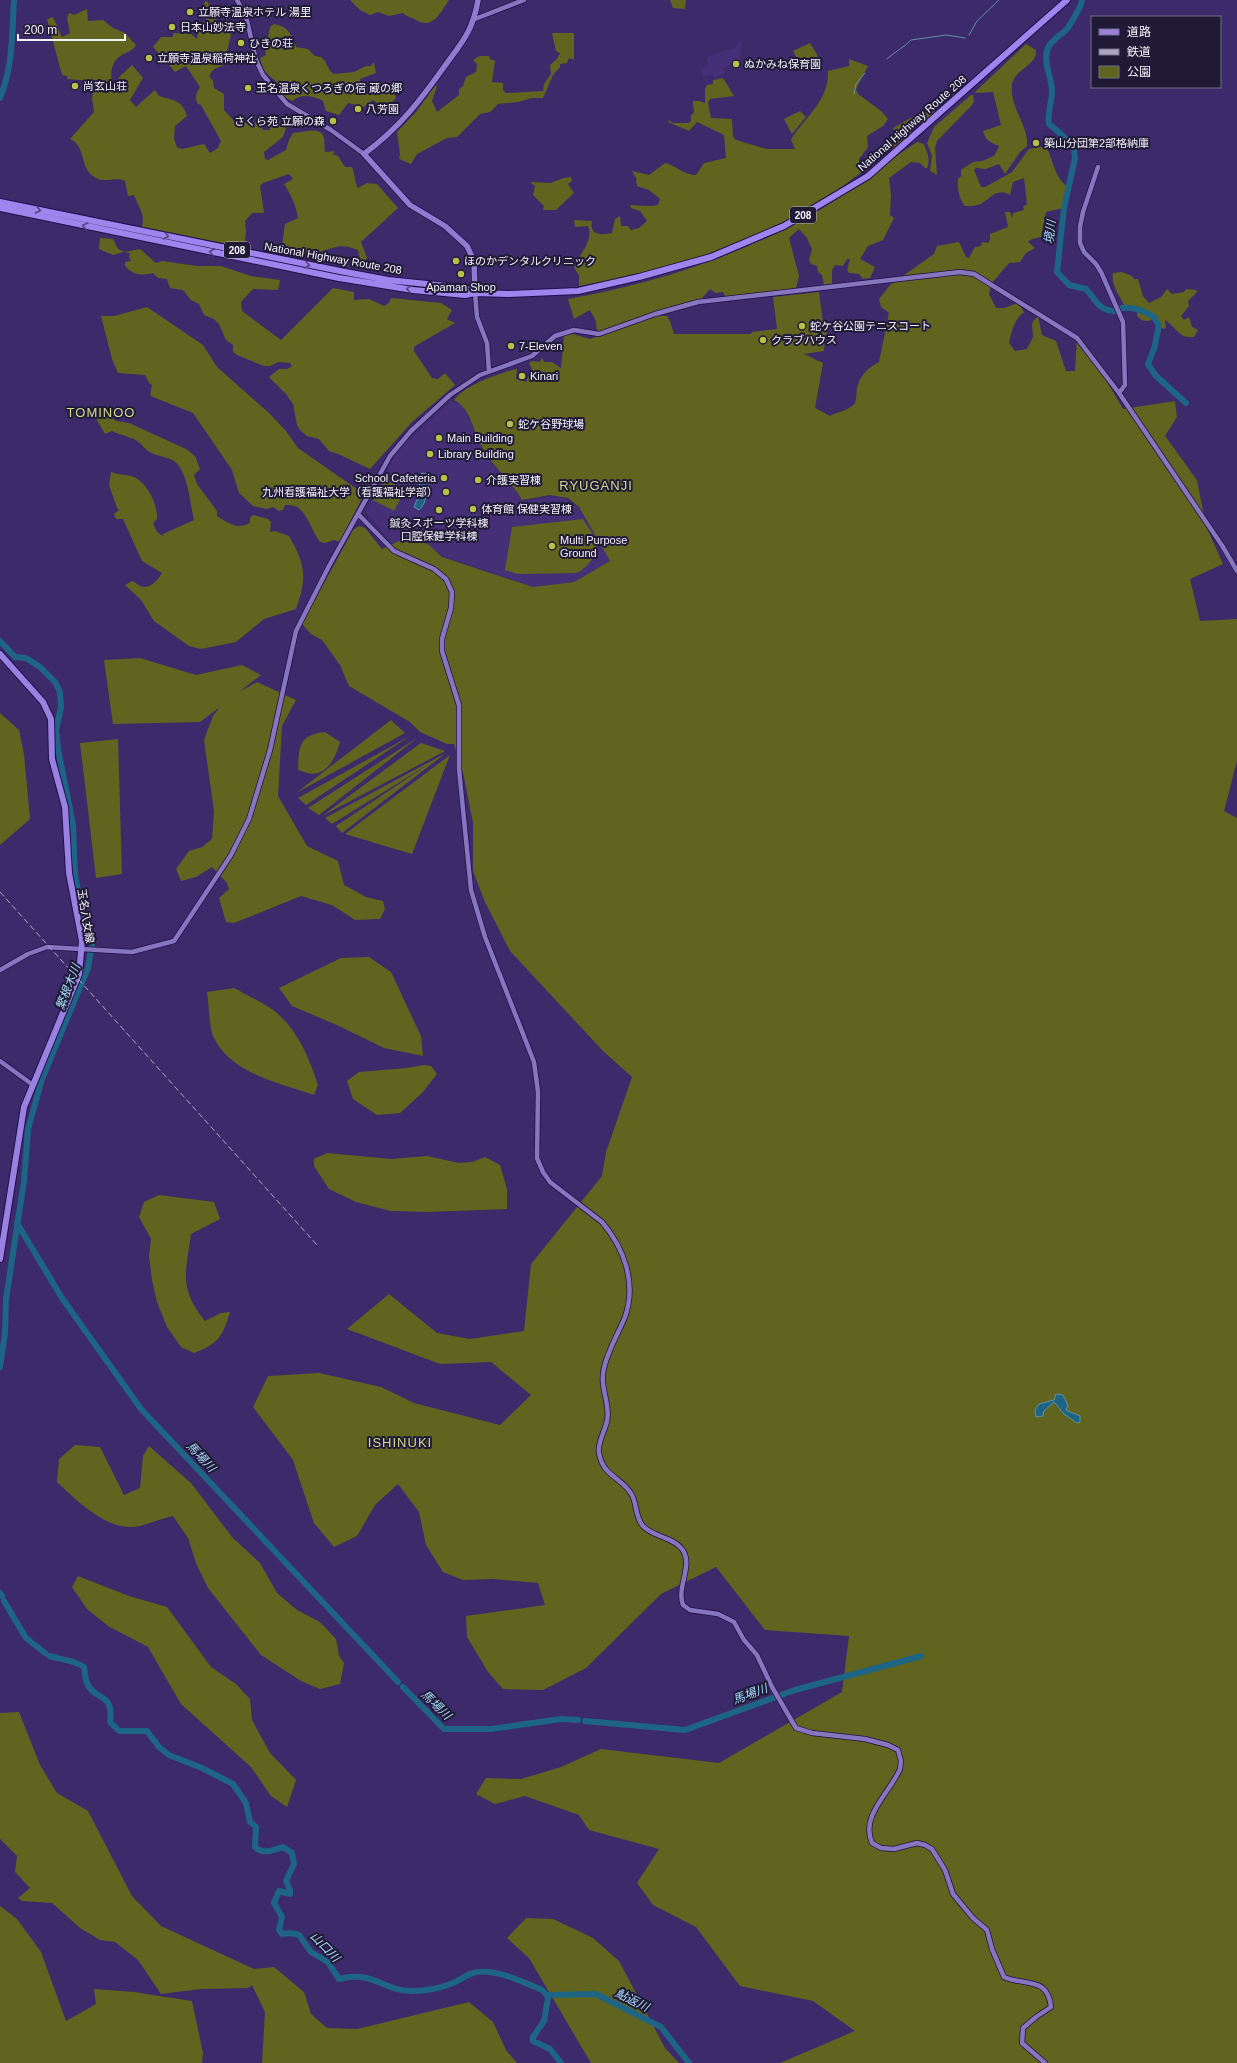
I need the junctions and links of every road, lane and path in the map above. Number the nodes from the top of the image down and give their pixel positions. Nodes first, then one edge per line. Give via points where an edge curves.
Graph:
1 (237, 0) edge
2 (478, 0) edge
3 (524, 0) edge
4 (1067, 0) edge
5 (475, 19) junction
6 (364, 154) junction
7 (1098, 167) dead end
8 (0, 202) edge
9 (0, 208) edge
10 (475, 293) junction
11 (489, 372) junction
12 (1119, 393) junction
13 (359, 515) junction
14 (1237, 571) edge
15 (0, 654) edge
16 (84, 949) junction
17 (0, 970) edge
18 (0, 1060) edge
19 (33, 1085) junction
20 (0, 1259) edge
21 (1045, 2063) edge

1 - 6 street via 246,16 256,60 263,75 287,104 331,130
2 - 5 main road
3 - 5 street
4 - 10 highway, National Highway Route 208 / 208 via 868,176 784,226 711,257 638,277 578,290 510,294
5 - 6 main road via 461,45 417,105 387,137
6 - 10 main road via 410,205 445,226 467,246 474,261
7 - 12 street via 1083,212 1080,243 1084,252 1096,264 1118,310 1124,334 1125,385
8 -> 10 highway, National Highway Route 208 / 208 via 340,271 388,280 466,288
10 -> 9 highway, National Highway Route 208 / 208 via 465,295 413,290 339,278
10 - 11 street via 477,317 487,343
11 - 12 street via 532,356 562,333 574,330 599,334 698,302 966,272 980,277 1077,338
11 - 13 street via 450,395 398,445 380,471
12 - 14 street
13 - 16 street via 344,537 296,631 270,750 249,819 231,855 174,942 132,952
13 - 21 street via 394,551 434,569 450,585 451,608 442,639 442,651 459,705 459,768 470,883 481,926 534,1062 538,1092 537,1158 550,1182 609,1230 629,1274 628,1306 604,1368 608,1420 599,1452 604,1470 632,1495 643,1526 682,1550 686,1560 680,1590 683,1605 690,1610 718,1614 734,1622 744,1640 757,1655 796,1728 812,1733 857,1737 898,1750 900,1769 870,1818 868,1830 872,1843 881,1848 894,1849 917,1844 932,1849 945,1870 953,1894 987,1930 1004,1977 1013,1981 1030,1981 1050,1996 1051,2007 1023,2028 1022,2043
15 - 16 main road, 玉名八女線 via 43,702 51,719 52,759 65,807 69,872
16 - 17 street via 38,949
16 - 19 main road, 玉名八女線 via 79,974
18 - 19 street
19 - 20 main road, 玉名八女線 via 24,1107 20,1127

